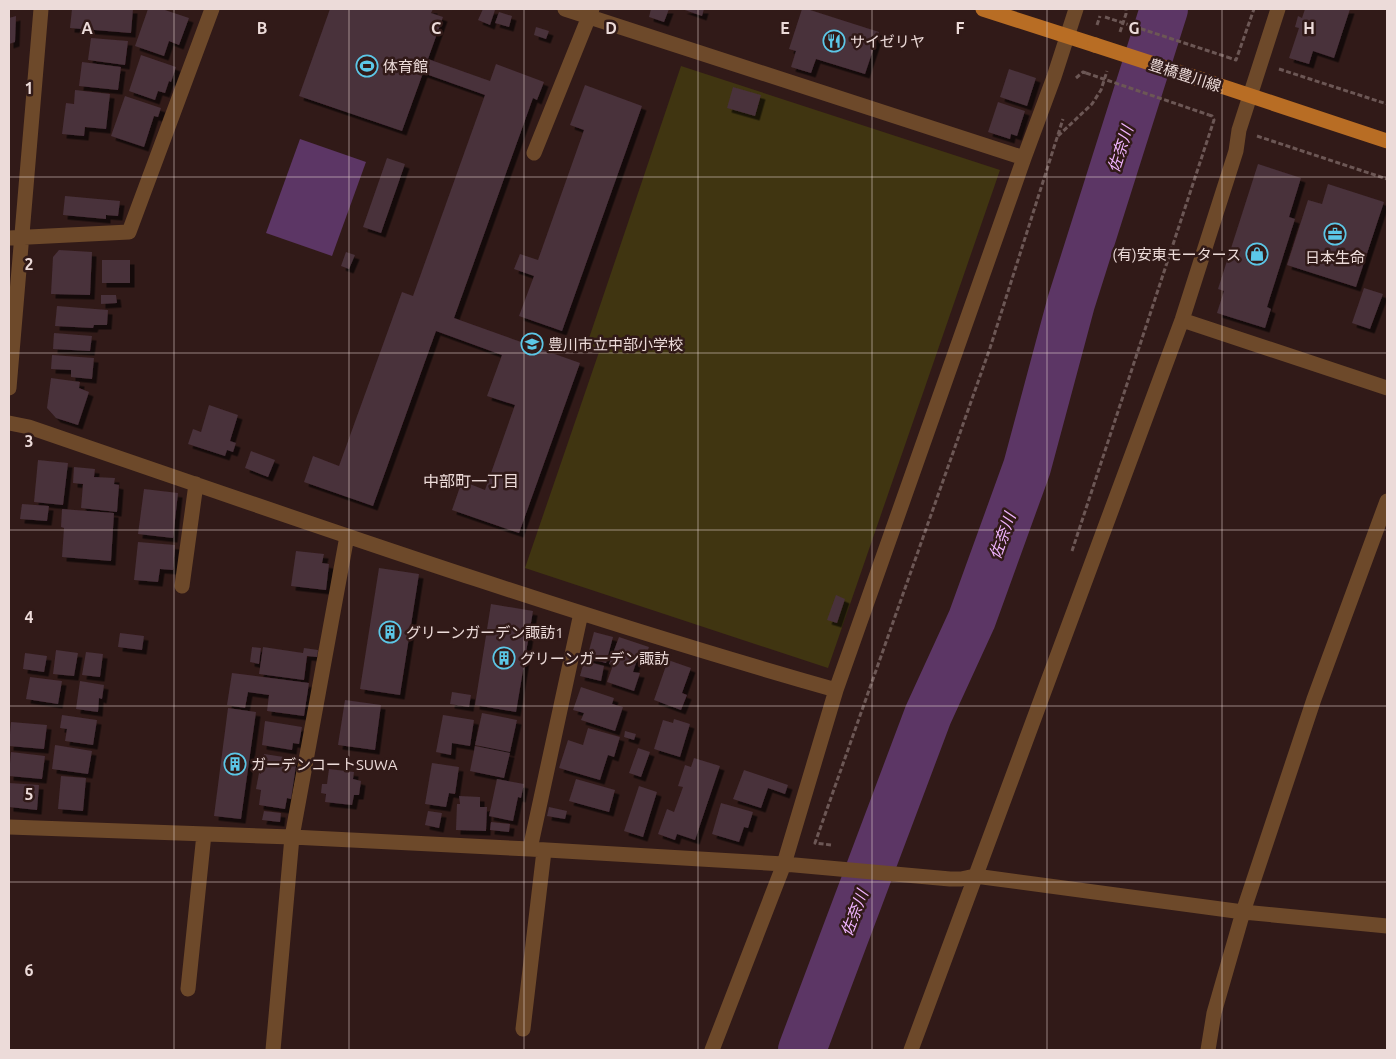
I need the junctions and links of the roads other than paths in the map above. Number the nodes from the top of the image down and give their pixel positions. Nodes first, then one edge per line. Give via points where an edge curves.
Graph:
1 (41, 9) edge
2 (212, 9) edge
3 (565, 9) edge
4 (983, 9) edge
5 (1076, 9) edge
6 (1278, 9) edge
7 (590, 13) edge
8 (1068, 36) junction
9 (1250, 96) junction
10 (1387, 141) edge
11 (534, 153) dead end
12 (1024, 158) junction
13 (15, 238) edge
14 (1182, 320) junction
15 (9, 388) edge
16 (1387, 388) edge
17 (9, 423) edge
18 (196, 484) junction
19 (1387, 501) edge
20 (347, 536) junction
21 (182, 586) dead end
22 (581, 613) junction
23 (836, 690) junction
24 (9, 827) edge
25 (204, 834) junction
26 (292, 836) junction
27 (537, 850) junction
28 (784, 864) junction
29 (975, 876) junction
30 (1243, 912) junction
31 (1387, 926) edge
32 (188, 989) dead end
33 (523, 1030) dead end
34 (274, 1050) edge
35 (712, 1050) edge
36 (911, 1050) edge
37 (1208, 1050) edge

1 - 13 street
2 - 13 street via 129,232
3 - 7 street
4 - 8 main road, 豊橋豊川線
5 - 8 street
6 - 9 street
7 - 11 street
7 - 12 street
8 - 9 main road, 豊橋豊川線, bridge
8 - 12 street
9 - 10 main road, 豊橋豊川線
9 - 14 street via 1236,151
12 - 23 street
13 - 15 street
14 - 16 street
14 - 29 street
17 - 18 street
18 - 20 street
18 - 21 street
19 - 30 street via 1314,700
20 - 22 street
20 - 26 street
22 - 23 street
22 - 27 street
23 - 28 street
24 - 25 street
25 - 26 street
25 - 32 street
26 - 27 street
26 - 34 street
27 - 28 street
27 - 33 street
28 - 29 street via 950,879
28 - 35 street
29 - 30 street
29 - 36 street
30 - 31 street
30 - 37 street via 1214,1013

